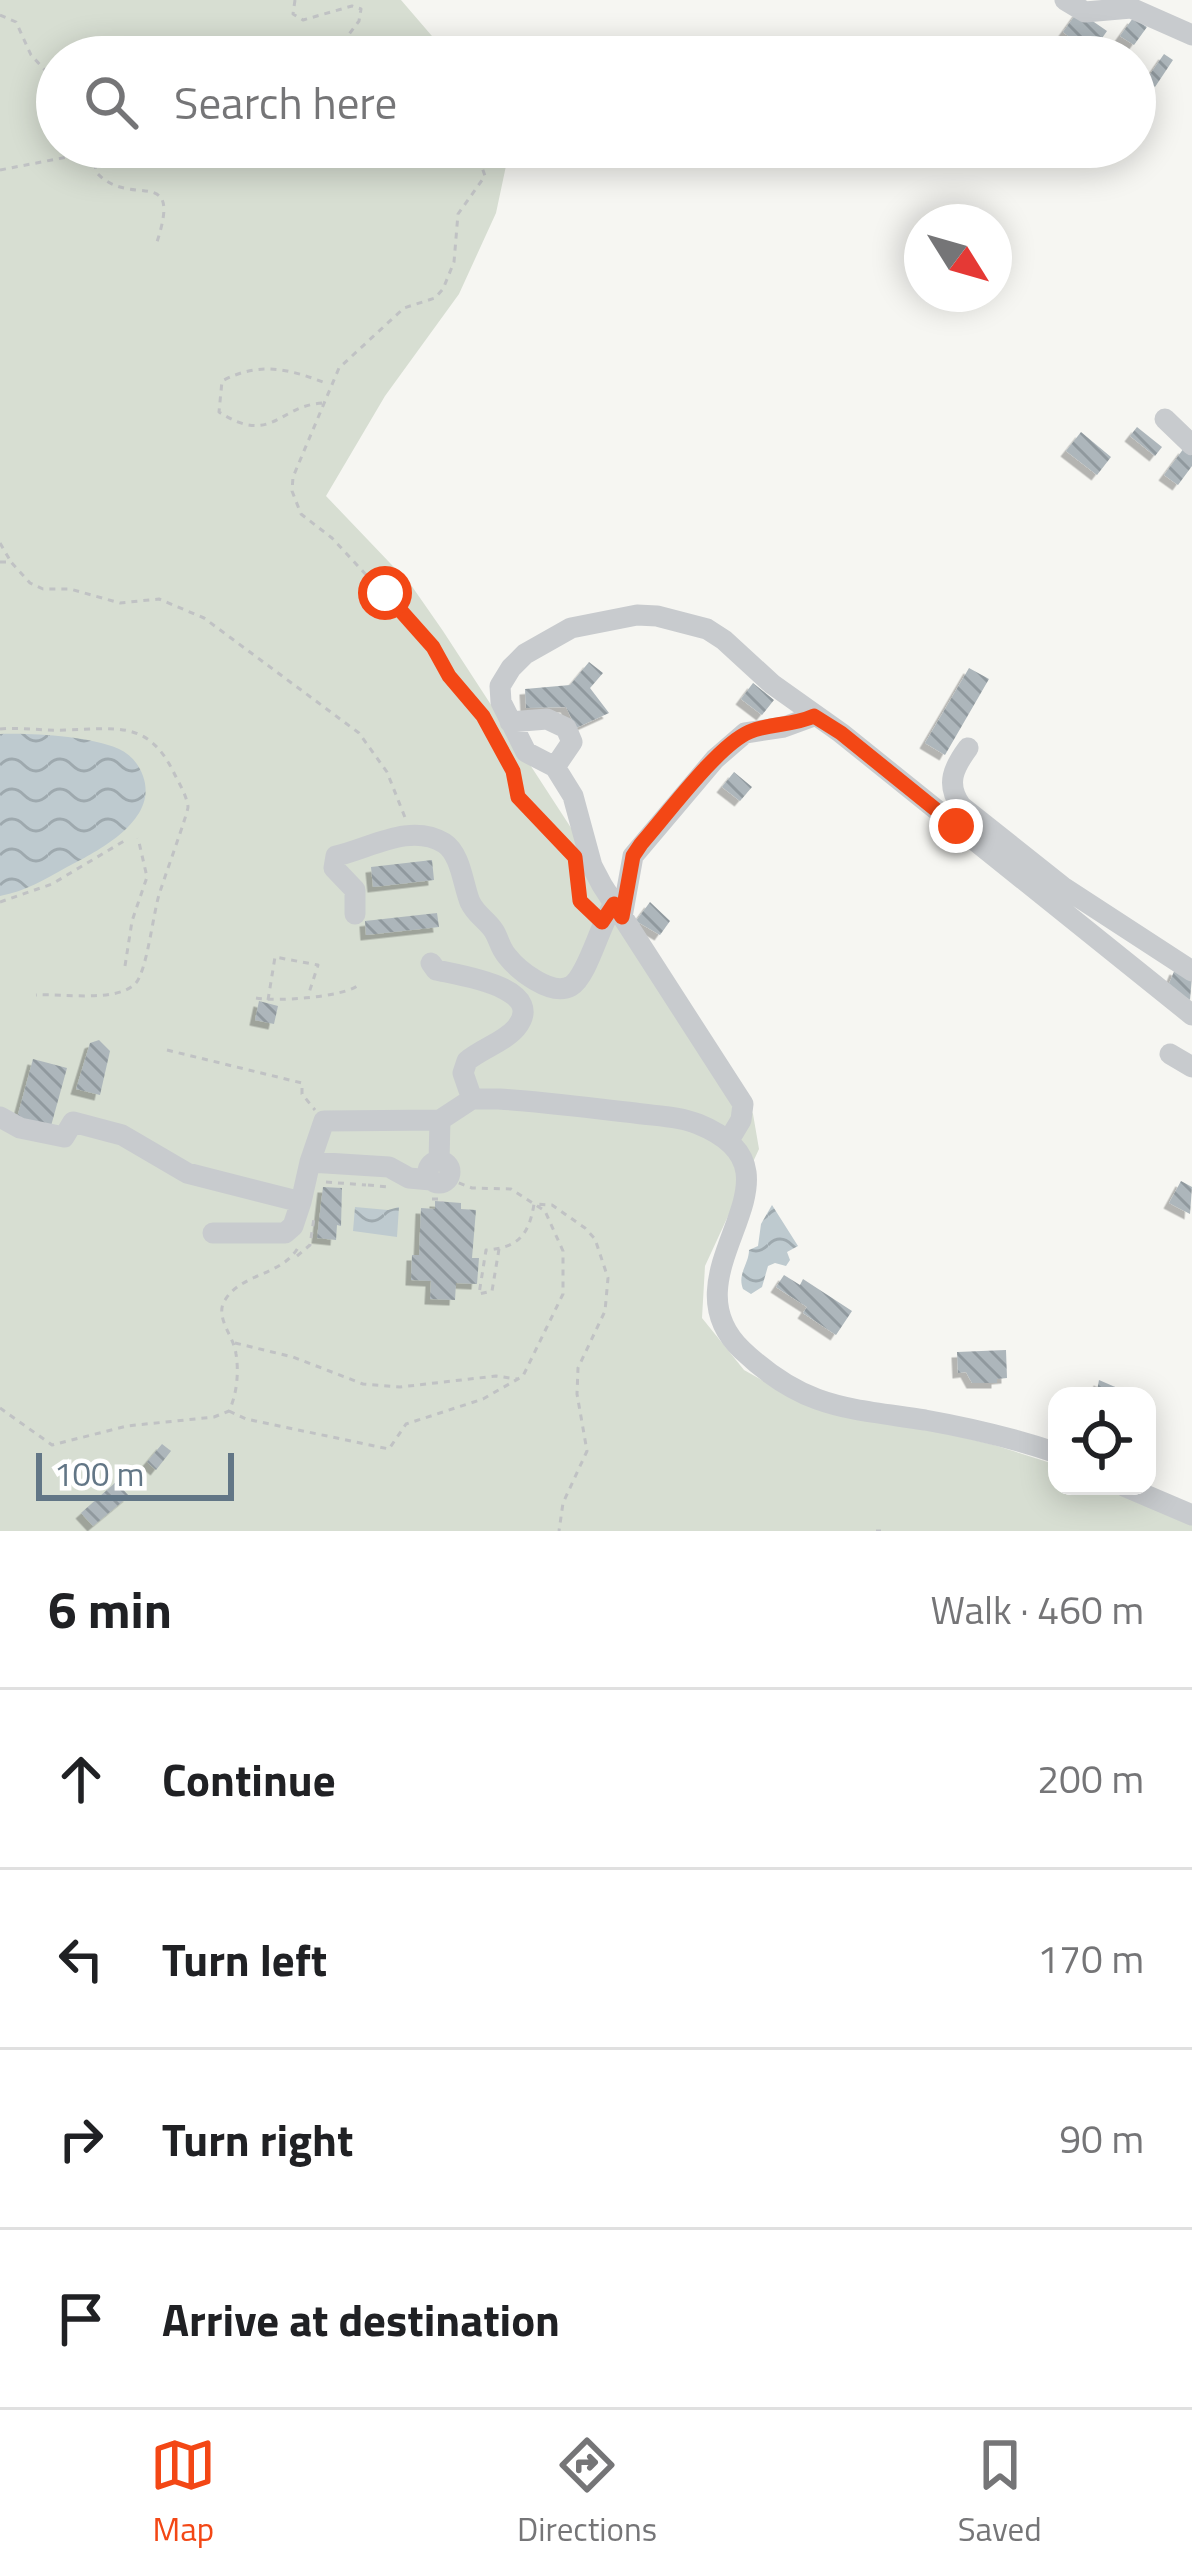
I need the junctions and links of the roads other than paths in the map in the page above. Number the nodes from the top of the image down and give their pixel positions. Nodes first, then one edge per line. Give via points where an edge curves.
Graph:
1 (1065, 0) edge
2 (1192, 35) edge
3 (1165, 419) dead end
4 (1192, 445) edge
5 (814, 716) junction
6 (510, 722) junction
7 (968, 748) dead end
8 (555, 767) junction
9 (356, 914) dead end
10 (613, 914) junction
11 (431, 963) dead end
12 (1182, 965) edge
13 (1157, 986) junction
14 (1192, 1016) edge
15 (1169, 1054) dead end
16 (1192, 1066) edge
17 (472, 1100) junction
18 (0, 1117) edge
19 (440, 1120) junction
20 (729, 1140) junction
21 (314, 1171) junction
22 (308, 1204) junction
23 (213, 1233) dead end
24 (1048, 1450) edge
25 (1145, 1495) edge
26 (1192, 1515) edge

1 - 2 street via 1085,11 1131,8
3 - 4 street
5 - 6 street via 707,629 638,615 571,628 525,654 500,686
5 - 10 street via 745,733 715,759 633,856
5 - 13 street
6 - 8 street via 526,752
6 - 8 street via 547,718 566,728 572,742
7 - 12 street via 951,776 961,806 1063,887
8 - 10 street via 573,796
9 - 10 street via 356,890 334,868 336,856 385,838 422,837 449,847 477,913 509,959 543,983 572,985
10 - 20 street via 743,1104
11 - 17 street via 493,981 521,1010 510,1034 466,1061
12 - 13 street
13 - 14 street
15 - 16 street
17 - 19 street
17 - 20 street via 687,1120
18 - 22 street via 64,1137 74,1122 122,1135 187,1173
19 - 21 street via 324,1120
19 - 21 street via 439,1173
20 - 24 street via 743,1160 746,1186 715,1300 722,1327 742,1350 780,1382 830,1405
21 - 22 street
22 - 23 street via 294,1226 277,1234
25 - 26 street

